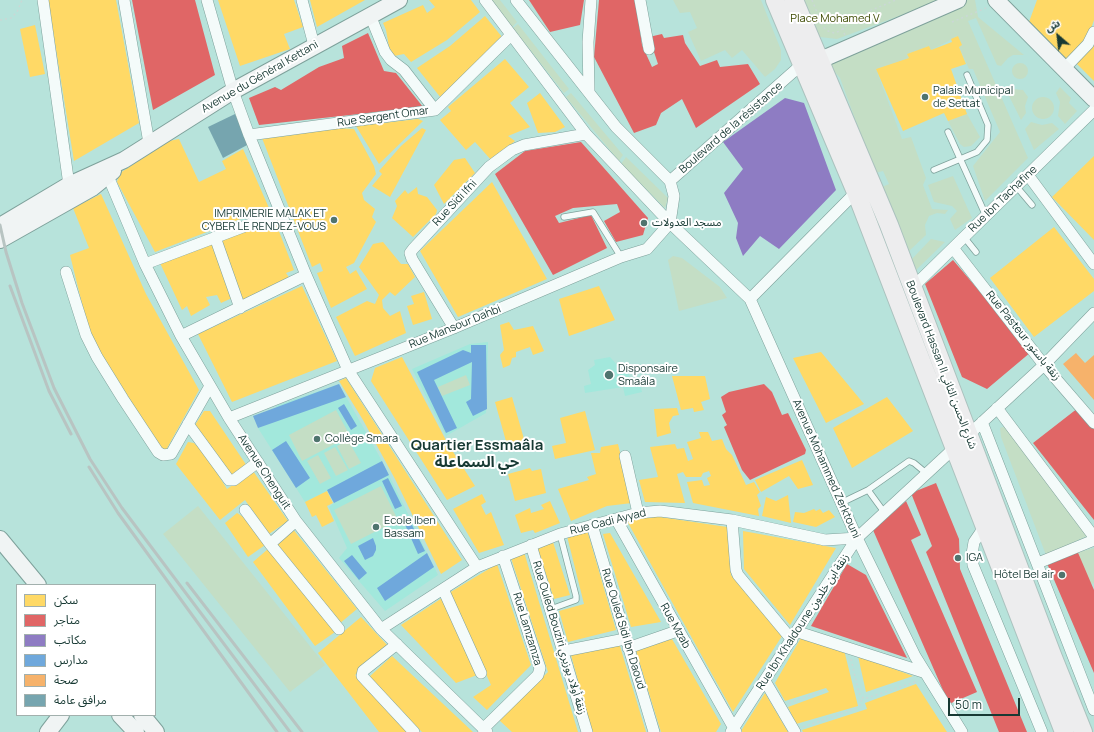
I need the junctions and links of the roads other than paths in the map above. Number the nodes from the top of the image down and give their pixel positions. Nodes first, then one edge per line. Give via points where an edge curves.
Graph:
1 (43, 0) edge
2 (124, 0) edge
3 (206, 0) edge
4 (302, 0) edge
5 (398, 0) edge
6 (486, 0) edge
7 (516, 0) edge
8 (591, 0) edge
9 (640, 0) edge
10 (775, 0) edge
11 (794, 0) edge
12 (958, 0) edge
13 (996, 0) edge
14 (370, 15) junction
15 (1094, 32) edge
16 (511, 35) junction
17 (314, 46) junction
18 (649, 49) dead end
19 (814, 64) junction
20 (1064, 69) junction
21 (967, 75) dead end
22 (233, 91) junction
23 (589, 92) junction
24 (1093, 95) edge
25 (435, 110) junction
26 (1094, 110) edge
27 (948, 132) dead end
28 (586, 134) junction
29 (249, 135) junction
30 (149, 143) junction
31 (960, 160) junction
32 (934, 170) dead end
33 (106, 172) junction
34 (1028, 175) junction
35 (670, 181) junction
36 (69, 186) junction
37 (1016, 186) junction
38 (856, 192) junction
39 (1032, 205) dead end
40 (280, 213) junction
41 (986, 216) junction
42 (564, 217) dead end
43 (670, 223) junction
44 (0, 226) edge
45 (215, 237) junction
46 (964, 237) junction
47 (0, 240) edge
48 (953, 248) junction
49 (976, 252) dead end
50 (621, 257) junction
51 (145, 264) junction
52 (1094, 264) edge
53 (66, 272) dead end
54 (306, 275) junction
55 (912, 288) junction
56 (750, 299) junction
57 (240, 308) junction
58 (1094, 313) edge
59 (454, 328) junction
60 (181, 336) junction
61 (1044, 365) junction
62 (348, 370) junction
63 (210, 386) junction
64 (997, 408) junction
65 (229, 418) junction
66 (1093, 419) edge
67 (982, 422) junction
68 (188, 424) junction
69 (969, 435) junction
70 (954, 448) junction
71 (625, 456) dead end
72 (258, 462) junction
73 (926, 473) junction
74 (868, 490) junction
75 (841, 502) junction
76 (245, 510) dead end
77 (884, 512) junction
78 (638, 513) junction
79 (616, 519) junction
80 (732, 520) junction
81 (296, 521) junction
82 (592, 525) junction
83 (985, 526) junction
84 (560, 534) junction
85 (0, 538) edge
86 (857, 538) junction
87 (1094, 539) edge
88 (270, 544) junction
89 (531, 545) junction
90 (503, 556) junction
91 (1038, 563) junction
92 (476, 567) junction
93 (37, 584) edge
94 (444, 589) junction
95 (1054, 604) junction
96 (551, 609) junction
97 (1035, 609) junction
98 (339, 629) dead end
99 (381, 629) junction
100 (677, 631) junction
101 (795, 636) junction
102 (627, 643) junction
103 (397, 644) junction
104 (564, 650) junction
105 (481, 673) dead end
106 (925, 675) junction
107 (765, 681) junction
108 (1094, 710) edge
109 (60, 716) edge
110 (122, 716) edge
111 (145, 727) edge
112 (485, 730) edge
113 (733, 731) edge
114 (795, 731) edge
115 (48, 732) edge
116 (414, 732) edge
117 (586, 732) edge
118 (654, 732) edge
119 (962, 732) edge
120 (1042, 732) edge
121 (1064, 732) edge
122 (1083, 732) edge

1 - 36 street
2 - 30 street
3 - 22 street
4 - 17 street
5 - 14 street, Avenue du Général Kettani
6 - 16 street
7 - 23 street
8 - 23 street via 588,42
9 - 18 street
10 - 19 main road, Boulevard Hassan II شارع الحسن الثاني
11 - 19 main road, Boulevard Hassan II شارع الحسن الثاني
12 - 19 street
13 - 20 street
14 - 17 street, Avenue du Général Kettani
14 - 25 street via 385,52 404,70
15 - 20 street via 1090,42
16 - 25 street, Rue Sergent Omar
16 - 28 street
17 - 22 street, Avenue du Général Kettani
19 - 35 street, Boulevard de la résistance via 788,79
19 - 38 main road, Boulevard Hassan II شارع الحسن الثاني via 834,138
19 - 55 main road, Boulevard Hassan II شارع الحسن الثاني via 881,207
20 - 24 street
21 - 31 lane via 986,118 989,133 983,147
22 - 29 street
22 - 30 street, Avenue du Général Kettani
23 - 35 street via 616,127
25 - 29 street, Rue Sergent Omar
26 - 34 street, Rue Ibn Tachafine
27 - 31 lane
28 - 43 street, Avenue Mohammed Zerktouni
28 - 59 street, Rue Sidi Ifni via 524,144 512,150 489,167 412,249 412,259
29 - 40 street
30 - 33 street, Avenue du Général Kettani
31 - 32 lane
31 - 41 lane
33 - 36 street, Avenue du Général Kettani
33 - 47 street, Avenue du Général Kettani via 92,188
33 - 51 street, Avenue Chenguit
34 - 37 street, Rue Ibn Tachafine
34 - 52 street
35 - 43 street, Boulevard de la résistance via 674,196
36 - 44 street, Avenue du Général Kettani
37 - 39 lane
37 - 41 street, Rue Ibn Tachafine
38 - 56 street
38 - 70 main road, Boulevard Hassan II شارع الحسن الثاني
40 - 45 street
40 - 54 street
41 - 46 street, Rue Ibn Tachafine
42 - 50 lane via 592,212
43 - 50 street, Rue Mansour Dahbi via 647,249
43 - 56 street, Avenue Mohammed Zerktouni
45 - 51 street
45 - 57 street
46 - 48 street, Rue Ibn Tachafine
46 - 49 lane
48 - 55 street, Rue Ibn Tachafine
48 - 61 street, Rue Pasteur زنقة باستور
50 - 59 street, Rue Mansour Dahbi
51 - 60 street, Avenue Chenguit
53 - 68 street via 86,335 97,357 158,452 163,455 171,454
54 - 57 street
54 - 62 street
55 - 69 main road, Boulevard Hassan II شارع الحسن الثاني
56 - 75 street, Avenue Mohammed Zerktouni
57 - 60 street
58 - 61 street, Rue Ibn Khaldoune زنقة ابن خلدون
59 - 62 street, Rue Mansour Dahbi
60 - 63 street, Avenue Chenguit
61 - 64 street, Rue Ibn Khaldoune زنقة ابن خلدون
61 - 66 street, Rue Pasteur زنقة باستور
62 - 65 street, Rue Mansour Dahbi
62 - 92 street
63 - 65 street, Avenue Chenguit
63 - 68 street
64 - 67 street, Rue Ibn Khaldoune زنقة ابن خلدون
64 - 87 street
65 - 72 street, Avenue Chenguit
67 - 69 street, Rue Ibn Khaldoune زنقة ابن خلدون
67 - 91 street
68 - 72 street via 229,480 234,480
69 - 70 street, Rue Ibn Khaldoune زنقة ابن خلدون
69 - 97 main road, Boulevard Hassan II شارع الحسن الثاني
70 - 73 street, Rue Ibn Khaldoune زنقة ابن خلدون
70 - 83 main road, Boulevard Hassan II شارع الحسن الثاني
71 - 78 street
72 - 81 street, Avenue Chenguit
73 - 74 lane via 910,461
73 - 77 street, Rue Ibn Khaldoune زنقة ابن خلدون
74 - 75 lane
74 - 77 lane
75 - 86 street, Avenue Mohammed Zerktouni
76 - 88 street
77 - 86 street, Rue Ibn Khaldoune زنقة ابن خلدون
78 - 79 street, Rue Cadi Ayyad
78 - 80 street, Rue Cadi Ayyad via 660,511
79 - 82 street, Rue Cadi Ayyad
79 - 100 street, Rue Mzab
80 - 86 street, Rue Cadi Ayyad via 815,539
80 - 101 street via 738,575
81 - 88 street
81 - 99 street, Avenue Chenguit
82 - 84 street, Rue Cadi Ayyad
82 - 102 street, Rue Ouled Sidi Ibn Daoud
83 - 120 street via 974,542 973,565
83 - 121 main road, Boulevard Hassan II شارع الحسن الثاني
84 - 89 street, Rue Cadi Ayyad
84 - 96 lane via 576,600
85 - 93 street
86 - 101 street, Rue Ibn Khaldoune زنقة ابن خلدون
86 - 106 street, Avenue Mohammed Zerktouni
87 - 91 street
88 - 98 street
89 - 90 street, Rue Cadi Ayyad
89 - 96 street, Rue Ouled Bouziri زنقة أولاد بوزيري
90 - 92 street, Rue Cadi Ayyad
90 - 112 street, Rue Lamzamza via 540,668 538,675
91 - 95 street
92 - 94 street, Rue Cadi Ayyad
94 - 99 street, Rue Cadi Ayyad
94 - 105 street
95 - 97 street
95 - 108 street
96 - 104 street, Rue Ouled Bouziri زنقة أولاد بوزيري
97 - 122 main road, Boulevard Hassan II شارع الحسن الثاني
99 - 103 street, Avenue Chenguit
100 - 102 street
100 - 113 street, Rue Mzab
101 - 106 street via 848,648
101 - 107 street, Rue Ibn Khaldoune زنقة ابن خلدون
102 - 104 street
102 - 118 street, Rue Ouled Sidi Ibn Daoud
103 - 112 street, Avenue Chenguit
103 - 116 street via 364,671 362,676
104 - 117 street, Rue Ouled Bouziri زنقة أولاد بوزيري
106 - 119 street, Avenue Mohammed Zerktouni
107 - 113 street, Rue Ibn Khaldoune زنقة ابن خلدون
107 - 114 street
109 - 115 street
110 - 111 street

